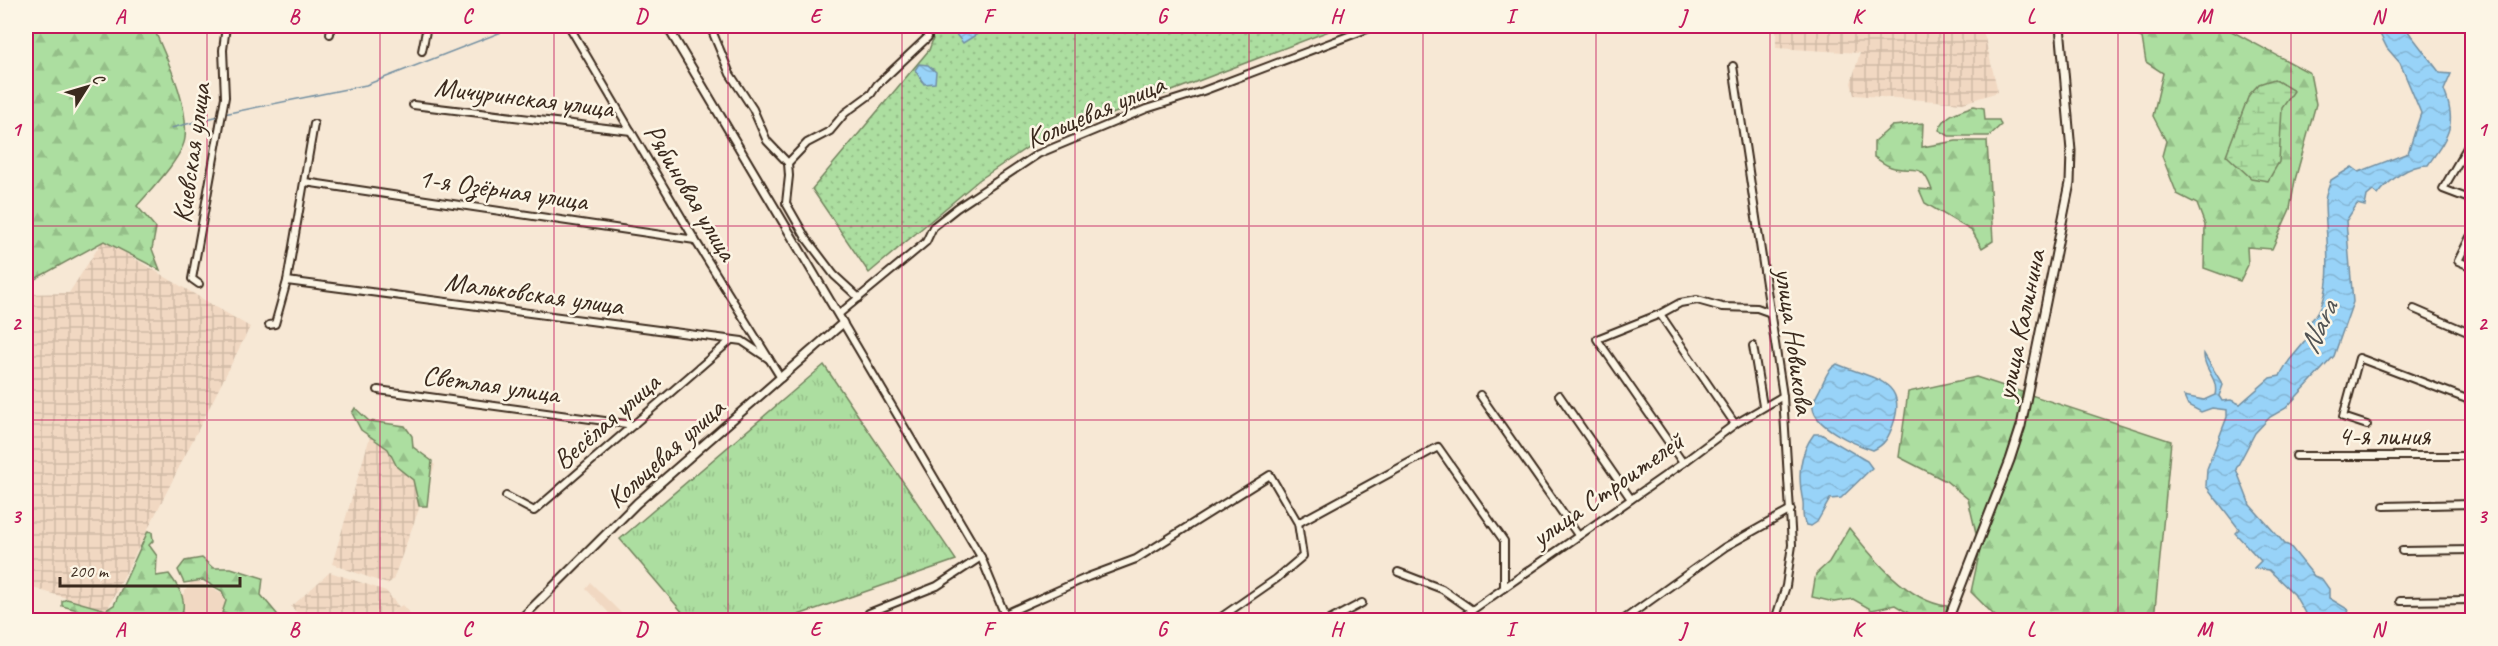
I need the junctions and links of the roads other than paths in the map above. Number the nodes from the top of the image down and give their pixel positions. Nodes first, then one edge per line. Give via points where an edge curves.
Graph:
1 (226, 26) edge
2 (331, 26) edge
3 (427, 26) edge
4 (569, 26) edge
5 (667, 26) edge
6 (710, 26) edge
7 (923, 26) edge
8 (1375, 26) edge
9 (2060, 26) edge
10 (330, 34) dead end
11 (422, 51) dead end
12 (1733, 66) dead end
13 (413, 105) dead end
14 (314, 124) dead end
15 (631, 131) junction
16 (2472, 139) edge
17 (788, 163) junction
18 (305, 182) junction
19 (2472, 200) edge
20 (2470, 237) dead end
21 (695, 240) junction
22 (2472, 267) edge
23 (287, 281) junction
24 (199, 284) dead end
25 (859, 298) junction
26 (2414, 309) dead end
27 (1771, 313) junction
28 (839, 314) junction
29 (1660, 314) junction
30 (843, 323) junction
31 (269, 325) dead end
32 (2472, 334) edge
33 (730, 340) junction
34 (1753, 346) dead end
35 (769, 359) junction
36 (781, 378) junction
37 (378, 390) dead end
38 (1480, 395) dead end
39 (1559, 396) dead end
40 (1783, 396) junction
41 (2472, 401) edge
42 (1763, 406) junction
43 (1735, 424) junction
44 (634, 425) junction
45 (2367, 425) dead end
46 (2296, 456) dead end
47 (2472, 456) edge
48 (1683, 463) junction
49 (506, 496) dead end
50 (1631, 499) junction
51 (2472, 504) edge
52 (2384, 506) dead end
53 (1791, 510) junction
54 (1298, 523) junction
55 (1578, 535) junction
56 (2472, 550) edge
57 (2402, 551) dead end
58 (981, 557) junction
59 (1398, 572) dead end
60 (1504, 588) junction
61 (2472, 600) edge
62 (2400, 601) dead end
63 (1362, 603) dead end
64 (1472, 610) junction
65 (1006, 617) edge
66 (520, 621) edge
67 (871, 621) edge
68 (1217, 621) edge
69 (1330, 621) edge
70 (1458, 621) edge
71 (1623, 621) edge
72 (1775, 621) edge
73 (1948, 621) edge

1 - 24 street, Киевская улица via 225,97 192,279
2 - 10 street
3 - 11 street
4 - 15 street, Рябиновая улица
5 - 28 street
6 - 17 street via 730,74 753,109 767,141
7 - 17 street via 928,37 830,131 807,143
8 - 25 street, Кольцевая улица via 1146,109 1038,154 933,227 926,242
9 - 73 street, улица Калинина via 2071,151 2067,204 2021,426
12 - 27 street, улица Новикова
13 - 15 street, Мичуринская улица
14 - 18 street
15 - 21 street, Рябиновая улица
16 - 19 street via 2443,189
17 - 25 street via 786,203 834,275
18 - 21 street, 1-я Озёрная улица
18 - 23 street
20 - 22 street via 2458,261
21 - 35 street, Рябиновая улица
23 - 31 street via 275,324
23 - 33 street, Мальковская улица
25 - 28 street, Кольцевая улица
26 - 32 street
27 - 29 street via 1757,308 1722,308 1697,300 1680,303
27 - 40 street, улица Новикова
28 - 30 street
29 - 43 street
29 - 48 street via 1597,339
30 - 36 street, Кольцевая улица
30 - 58 street
33 - 35 street, Мальковская улица via 742,341
33 - 44 street, Весёлая улица
34 - 42 street
35 - 36 street, Рябиновая улица
36 - 66 street, Кольцевая улица via 638,503
37 - 44 street, Светлая улица
38 - 55 street
39 - 50 street
40 - 42 street, улица Строителей
40 - 53 street, улица Новикова
41 - 45 street via 2359,358 2343,417
42 - 43 street, улица Строителей
43 - 48 street, улица Строителей
44 - 49 street, Весёлая улица via 534,511
46 - 47 street, 4-я линия
48 - 50 street, улица Строителей
50 - 55 street, улица Строителей
51 - 52 street
53 - 71 street via 1725,547
53 - 72 street, улица Новикова via 1792,545 1786,586
54 - 60 street via 1437,447 1504,541
54 - 65 street via 1270,475 1136,559 1088,577
54 - 68 street via 1303,556
55 - 60 street, улица Строителей
56 - 57 street
58 - 65 street
58 - 67 street via 937,586 869,613
59 - 64 street via 1442,588
60 - 64 street, улица Строителей
61 - 62 street
63 - 69 street
64 - 70 street, улица Строителей

